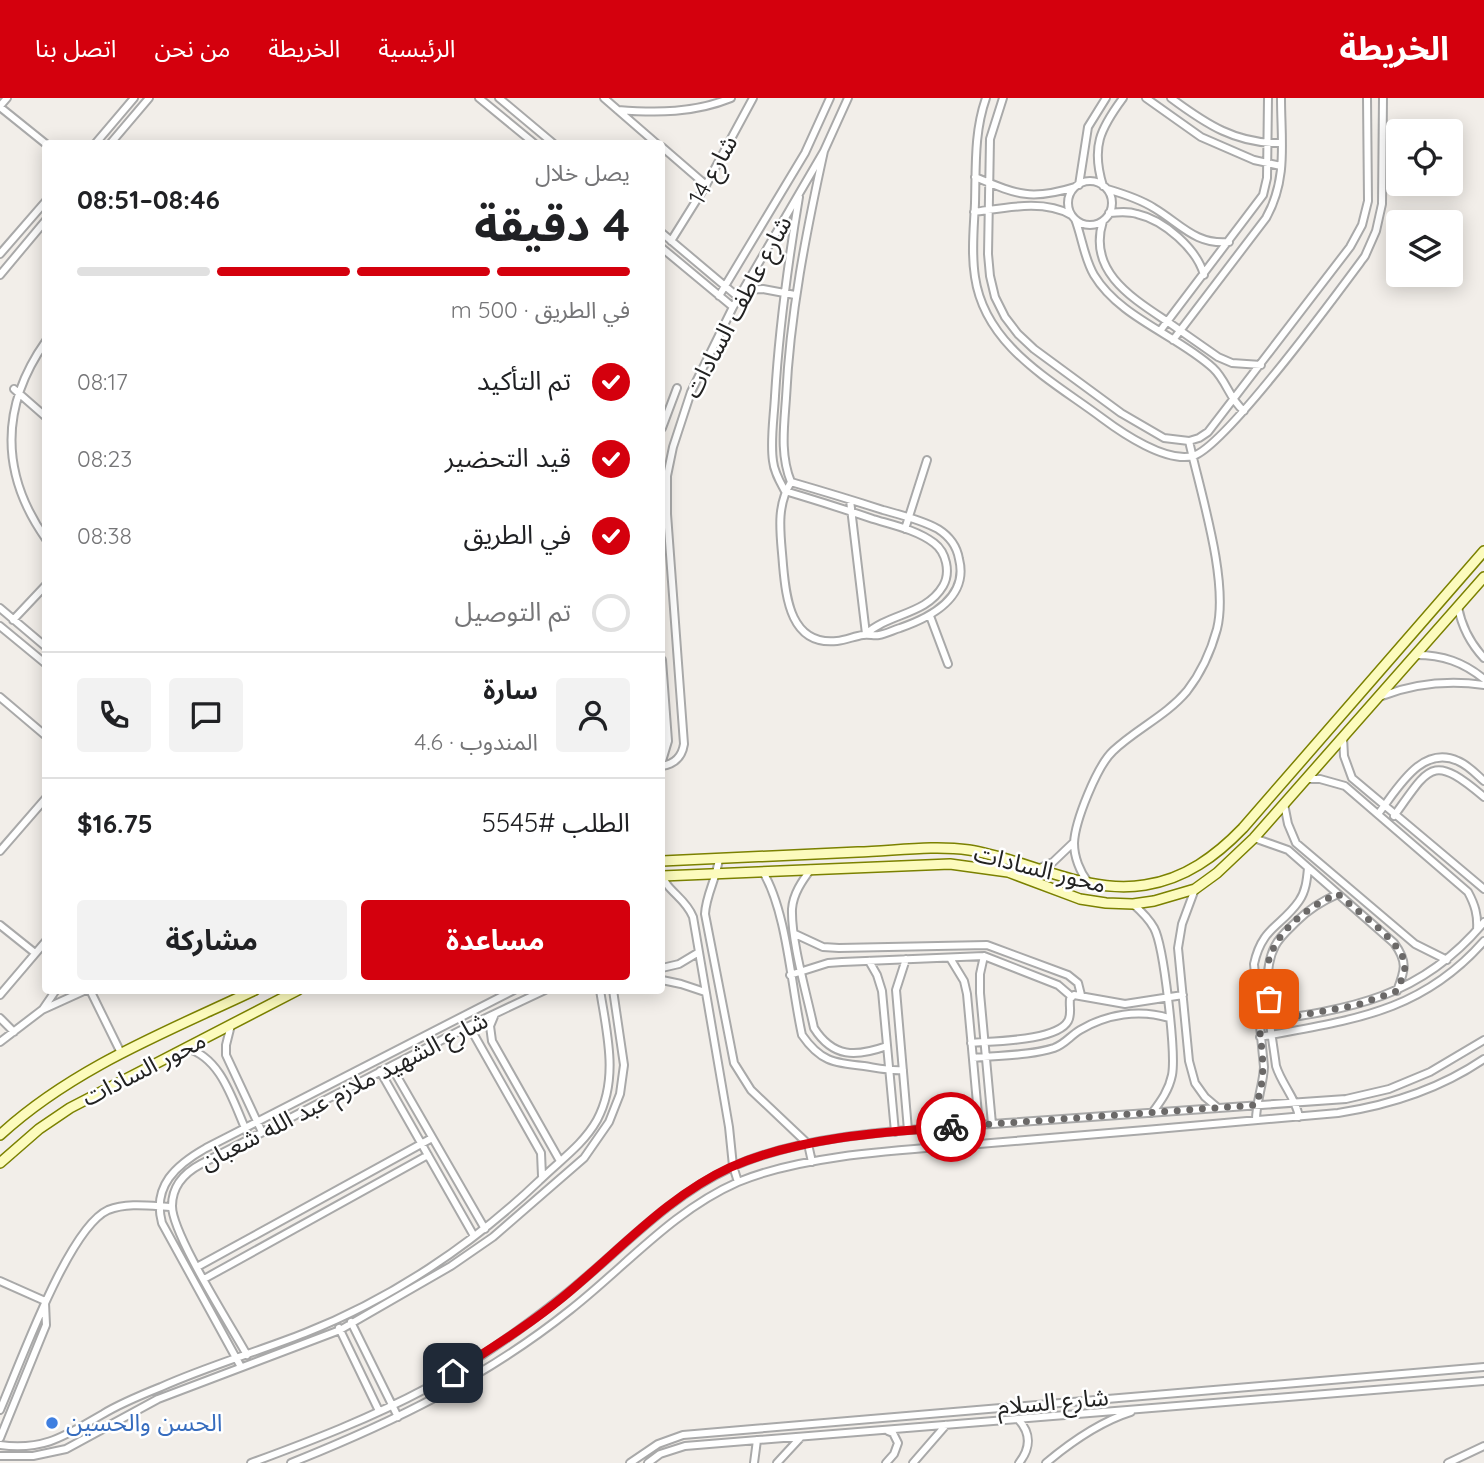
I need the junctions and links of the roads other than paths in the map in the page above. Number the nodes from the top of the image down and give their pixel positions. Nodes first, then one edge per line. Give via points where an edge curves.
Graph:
1 (7, 98) edge
2 (134, 98) edge
3 (149, 98) edge
4 (479, 98) edge
5 (499, 98) edge
6 (604, 98) edge
7 (731, 98) edge
8 (753, 98) edge
9 (830, 98) edge
10 (848, 98) edge
11 (986, 98) edge
12 (1003, 98) edge
13 (1106, 98) edge
14 (1123, 98) edge
15 (1146, 98) edge
16 (1171, 98) edge
17 (1268, 98) edge
18 (1281, 98) edge
19 (1367, 98) edge
20 (1383, 98) edge
21 (0, 106) edge
22 (618, 110) junction
23 (98, 140) edge
24 (113, 140) edge
25 (530, 140) edge
26 (549, 140) edge
27 (652, 140) edge
28 (42, 141) edge
29 (1281, 143) junction
30 (1267, 144) junction
31 (665, 150) edge
32 (824, 151) junction
33 (1267, 164) junction
34 (1281, 166) junction
35 (975, 177) junction
36 (989, 183) junction
37 (706, 185) junction
38 (1078, 185) junction
39 (1105, 188) junction
40 (800, 191) junction
41 (42, 206) edge
42 (989, 210) junction
43 (974, 212) junction
44 (1110, 213) junction
45 (1073, 217) junction
46 (1103, 221) junction
47 (42, 225) edge
48 (665, 236) edge
49 (671, 241) junction
50 (1229, 242) junction
51 (665, 251) edge
52 (0, 254) edge
53 (0, 275) edge
54 (1204, 275) junction
55 (725, 286) junction
56 (743, 290) junction
57 (783, 294) junction
58 (795, 295) junction
59 (719, 296) junction
60 (738, 297) junction
61 (733, 307) junction
62 (1168, 322) junction
63 (1160, 331) junction
64 (1180, 331) junction
65 (1173, 340) junction
66 (42, 346) edge
67 (1261, 365) junction
68 (677, 388) dead end
69 (13, 389) junction
70 (1233, 402) junction
71 (1244, 411) junction
72 (42, 414) edge
73 (665, 420) edge
74 (4, 423) dead end
75 (1189, 441) junction
76 (1192, 456) junction
77 (928, 460) dead end
78 (665, 472) edge
79 (791, 482) junction
80 (12, 491) dead end
81 (785, 491) junction
82 (850, 500) junction
83 (851, 512) junction
84 (909, 517) junction
85 (665, 527) edge
86 (905, 529) junction
87 (42, 534) edge
88 (1484, 551) edge
89 (1484, 577) edge
90 (42, 589) edge
91 (1458, 607) junction
92 (0, 608) edge
93 (6, 614) junction
94 (930, 616) junction
95 (13, 620) junction
96 (19, 625) junction
97 (3, 629) edge
98 (866, 634) junction
99 (42, 644) edge
100 (1414, 655) junction
101 (1484, 659) edge
102 (42, 661) edge
103 (948, 664) dead end
104 (1384, 666) junction
105 (1396, 676) junction
106 (1484, 679) edge
107 (1484, 685) edge
108 (0, 697) edge
109 (1377, 698) junction
110 (665, 700) edge
111 (42, 733) edge
112 (1343, 736) junction
113 (665, 752) edge
114 (665, 763) edge
115 (1306, 779) junction
116 (1484, 781) edge
117 (1484, 797) edge
118 (1284, 803) junction
119 (42, 804) edge
120 (1384, 806) junction
121 (1378, 814) junction
122 (1395, 814) junction
123 (1388, 823) junction
124 (1254, 838) junction
125 (1074, 842) junction
126 (0, 851) edge
127 (719, 858) junction
128 (665, 861) edge
129 (1040, 868) junction
130 (1308, 868) junction
131 (811, 869) junction
132 (718, 872) junction
133 (763, 872) junction
134 (665, 874) edge
135 (1331, 874) junction
136 (665, 881) edge
137 (1088, 882) junction
138 (1324, 882) junction
139 (1195, 889) junction
140 (1484, 889) edge
141 (1338, 894) junction
142 (1133, 904) junction
143 (1484, 922) edge
144 (0, 925) edge
145 (1477, 930) junction
146 (795, 934) junction
147 (1484, 941) edge
148 (42, 945) edge
149 (699, 952) junction
150 (35, 953) junction
151 (984, 957) junction
152 (950, 958) junction
153 (906, 959) junction
154 (1447, 960) junction
155 (869, 961) junction
156 (665, 967) edge
157 (802, 973) junction
158 (790, 975) junction
159 (665, 981) edge
160 (1397, 991) junction
161 (705, 992) junction
162 (53, 994) edge
163 (79, 994) edge
164 (90, 994) edge
165 (246, 994) edge
166 (506, 994) edge
167 (536, 994) edge
168 (601, 994) edge
169 (614, 994) edge
170 (0, 995) edge
171 (279, 995) edge
172 (1080, 995) junction
173 (1183, 995) junction
174 (1167, 996) junction
175 (1072, 997) junction
176 (42, 1010) junction
177 (496, 1013) junction
178 (0, 1018) edge
179 (1168, 1018) junction
180 (1271, 1021) junction
181 (1068, 1022) junction
182 (1259, 1023) junction
183 (231, 1025) junction
184 (468, 1026) junction
185 (14, 1032) junction
186 (1077, 1032) junction
187 (1272, 1034) junction
188 (1260, 1037) junction
189 (1484, 1040) edge
190 (984, 1041) junction
191 (0, 1042) edge
192 (971, 1043) junction
193 (887, 1046) junction
194 (186, 1048) junction
195 (121, 1053) junction
196 (986, 1056) junction
197 (973, 1058) junction
198 (1484, 1059) edge
199 (391, 1066) junction
200 (889, 1070) junction
201 (903, 1070) junction
202 (380, 1071) junction
203 (1297, 1102) junction
204 (1256, 1105) junction
205 (1217, 1108) junction
206 (1152, 1113) junction
207 (1299, 1117) junction
208 (1256, 1120) junction
209 (257, 1122) junction
210 (992, 1124) junction
211 (979, 1125) junction
212 (245, 1128) junction
213 (908, 1130) junction
214 (262, 1132) junction
215 (895, 1132) junction
216 (0, 1135) edge
217 (432, 1138) junction
218 (250, 1139) junction
219 (422, 1144) junction
220 (808, 1144) junction
221 (428, 1155) junction
222 (560, 1161) junction
223 (812, 1162) junction
224 (0, 1163) edge
225 (733, 1166) junction
226 (542, 1178) junction
227 (738, 1182) junction
228 (159, 1207) junction
229 (172, 1207) junction
230 (485, 1229) junction
231 (474, 1236) junction
232 (197, 1267) junction
233 (204, 1279) junction
234 (0, 1281) edge
235 (45, 1301) junction
236 (347, 1315) junction
237 (334, 1320) junction
238 (352, 1324) junction
239 (340, 1330) junction
240 (247, 1355) junction
241 (236, 1359) junction
242 (251, 1363) junction
243 (241, 1367) junction
244 (1484, 1367) edge
245 (1484, 1381) edge
246 (1145, 1394) junction
247 (392, 1405) junction
248 (1146, 1408) junction
249 (0, 1410) edge
250 (379, 1411) junction
251 (398, 1417) junction
252 (1018, 1419) junction
253 (349, 1424) junction
254 (947, 1424) junction
255 (886, 1430) junction
256 (355, 1437) junction
257 (801, 1437) junction
258 (0, 1438) edge
259 (757, 1440) junction
260 (0, 1446) edge
261 (1484, 1446) edge
262 (0, 1456) edge
263 (251, 1463) edge
264 (291, 1463) edge
265 (630, 1463) edge
266 (648, 1463) edge
267 (754, 1463) edge
268 (777, 1463) edge
269 (886, 1463) edge
270 (913, 1463) edge
271 (1020, 1463) edge
272 (1046, 1463) edge
273 (1448, 1463) edge

1 - 21 street
2 - 23 street
3 - 24 street
4 - 25 street
5 - 26 street
6 - 22 street
7 - 22 street via 655,113
8 - 37 street, شارع 14
9 - 55 street, شارع عاطف السادات via 805,153
10 - 32 street, شارع عاطف السادات
11 - 35 street via 976,138
12 - 36 street via 990,139
13 - 38 street via 1088,127
14 - 39 street via 1101,132 1097,150 1097,168
15 - 33 street via 1201,137
16 - 30 street via 1224,134
17 - 30 street
18 - 29 street
19 - 67 street via 1368,201 1362,225
20 - 71 street via 1382,204 1376,231 1348,279
21 - 28 street
22 - 27 street
29 - 30 street
29 - 34 street
30 - 33 street
31 - 37 street
32 - 40 street, شارع عاطف السادات
32 - 58 street
33 - 34 street
33 - 50 street via 1263,195
34 - 64 street via 1276,201 1266,218
35 - 36 street
35 - 43 street
36 - 38 street via 1018,194 1046,194
36 - 42 street
37 - 49 street, شارع 14
38 - 39 street via 1091,181
38 - 45 street via 1069,199
39 - 44 street via 1112,205
39 - 50 street via 1140,200 1203,240
40 - 56 street, شارع عاطف السادات
40 - 57 street
41 - 52 street
42 - 43 street
42 - 45 street via 1060,208
42 - 75 street via 990,276 1000,307 1018,334 1121,414 1164,438
43 - 76 street via 975,278 986,312 1005,343 1114,426 1161,452
44 - 46 street
44 - 54 street via 1151,219 1195,253
45 - 46 street via 1088,225
45 - 63 street via 1096,278 1126,308
46 - 62 street via 1099,246 1110,273 1132,299
47 - 53 street
48 - 49 street
49 - 55 street
50 - 54 street
51 - 59 street
54 - 62 street
55 - 59 street, شارع عاطف السادات
55 - 60 street
56 - 57 street
56 - 60 street, شارع عاطف السادات
57 - 58 street
57 - 81 street via 772,445 775,469
58 - 79 street via 783,443
59 - 61 street
60 - 61 street, شارع عاطف السادات
61 - 78 street, شارع عاطف السادات via 684,410
62 - 63 street
62 - 64 street
63 - 65 street
64 - 65 street
64 - 67 street via 1232,363
65 - 70 street via 1213,368
66 - 69 street
67 - 70 street
68 - 73 street, شارع عاطف السادات
69 - 72 street
69 - 74 street
70 - 71 street
70 - 75 street via 1208,432
71 - 76 street via 1215,442
75 - 76 street
76 - 125 street via 1215,557 1218,627 1188,690 1112,752 1096,772
77 - 84 street
79 - 81 street
79 - 82 street
80 - 87 street
81 - 83 street
81 - 98 street via 779,520 790,612 800,628 817,639 836,641
82 - 83 street
82 - 84 street
83 - 86 street
83 - 98 street
84 - 86 street
84 - 94 street via 950,539 961,565 946,605
85 - 114 street, شارع عاطف السادات via 684,744 676,761
86 - 98 street via 942,551 947,574 944,585 918,609 876,625
88 - 104 street, محور السادات
89 - 91 street, محور السادات
90 - 95 street
91 - 100 street, محور السادات
91 - 101 street via 1470,642
92 - 93 street
93 - 95 street
93 - 97 street
94 - 98 street via 878,635
94 - 103 street
95 - 96 street
96 - 97 street
96 - 99 street
97 - 102 street
100 - 105 street, محور السادات
100 - 106 street via 1456,661
104 - 105 street
104 - 137 street, محور السادات via 1223,849 1199,866 1145,886 1116,888
105 - 109 street, محور السادات
107 - 109 street via 1433,683
108 - 111 street
109 - 112 street, محور السادات
110 - 113 street, شارع عاطف السادات
112 - 115 street, محور السادات
112 - 120 street via 1352,778
115 - 118 street, محور السادات
115 - 121 street via 1345,786
116 - 120 street via 1458,761 1434,758 1413,769
117 - 122 street via 1461,778 1440,770 1420,779
118 - 124 street, محور السادات
118 - 135 street via 1296,843
119 - 126 street
120 - 121 street
120 - 122 street
121 - 123 street
122 - 123 street
122 - 140 street
123 - 145 street via 1468,892 1475,904
124 - 130 street via 1288,850
124 - 139 street, محور السادات
125 - 129 street
125 - 137 street via 1079,867
127 - 128 street, محور السادات
127 - 129 street, محور السادات via 968,850
127 - 132 street
129 - 137 street, محور السادات
130 - 138 street
130 - 182 street via 1299,901 1257,949
131 - 133 street, محور السادات
131 - 142 street, محور السادات via 970,866 1008,872 1080,899
131 - 146 street via 795,894
132 - 133 street, محور السادات
132 - 134 street, محور السادات
132 - 220 street via 705,914 734,1063 751,1090
133 - 158 street via 775,895
135 - 138 street
135 - 154 street via 1415,944
136 - 149 street via 691,912
138 - 141 street
139 - 142 street, محور السادات
139 - 173 street via 1178,948
141 - 160 street via 1402,954 1405,967
141 - 180 street via 1307,911 1275,946 1268,976
142 - 174 street via 1155,930
143 - 145 street
144 - 150 street
145 - 154 street
146 - 157 street
146 - 172 street via 823,947 839,948 987,946 1068,975 1078,983
147 - 187 street via 1451,973 1408,1001 1359,1019
148 - 150 street
149 - 156 street
149 - 161 street
150 - 170 street
151 - 152 street
151 - 175 street via 1058,985
151 - 190 street via 980,993
152 - 153 street
152 - 192 street via 964,981
153 - 155 street
153 - 201 street via 896,990
154 - 160 street
155 - 157 street via 828,963
155 - 193 street via 882,991
157 - 158 street
157 - 193 street via 814,1028 822,1040 847,1053
158 - 200 street via 802,1034 813,1050 829,1061
159 - 161 street
160 - 180 street via 1357,1005
161 - 225 street
162 - 176 street
163 - 176 street
164 - 195 street
165 - 195 street, محور السادات
166 - 209 street, شارع الشهيد ملازم عبد الله شعبان
167 - 177 street, شارع الشهيد ملازم عبد الله شعبان
168 - 222 street via 610,1051 608,1091 592,1128
169 - 238 street via 623,1080 610,1122 592,1148 493,1237
171 - 183 street, محور السادات
172 - 174 street via 1125,1004
172 - 175 street
173 - 174 street
173 - 205 street via 1195,1083
174 - 179 street
175 - 181 street
176 - 185 street
177 - 184 street, شارع الشهيد ملازم عبد الله شعبان
177 - 222 street via 490,1026 492,1041
178 - 185 street
179 - 186 street via 1138,1013 1115,1016
179 - 206 street via 1172,1073
180 - 182 street
180 - 187 street
181 - 186 street
181 - 190 street via 1045,1035
182 - 188 street
183 - 194 street, محور السادات
183 - 209 street via 226,1055
184 - 199 street, شارع الشهيد ملازم عبد الله شعبان
184 - 226 street via 541,1153
185 - 191 street
186 - 196 street via 1047,1050
187 - 188 street
187 - 203 street via 1281,1080
188 - 204 street via 1264,1067
189 - 203 street via 1430,1072 1389,1089 1346,1099
190 - 192 street
190 - 196 street
192 - 197 street
193 - 200 street
194 - 212 street via 204,1055 217,1069
194 - 224 street, محور السادات via 70,1108
195 - 216 street, محور السادات via 45,1097
196 - 197 street
196 - 210 street
197 - 211 street
198 - 207 street via 1407,1098 1373,1108
199 - 202 street, شارع الشهيد ملازم عبد الله شعبان
199 - 217 street
200 - 201 street
200 - 215 street
201 - 213 street
202 - 214 street, شارع الشهيد ملازم عبد الله شعبان
202 - 219 street
203 - 204 street
203 - 207 street
204 - 205 street
204 - 208 street
205 - 206 street
206 - 210 street
207 - 208 street
208 - 223 street
209 - 212 street, شارع الشهيد ملازم عبد الله شعبان
209 - 214 street
210 - 211 street
211 - 213 street
212 - 218 street
212 - 228 street, شارع الشهيد ملازم عبد الله شعبان via 174,1170
213 - 215 street
214 - 218 street, شارع الشهيد ملازم عبد الله شعبان
215 - 220 street
217 - 219 street
217 - 230 street
218 - 229 street, شارع الشهيد ملازم عبد الله شعبان via 185,1175 175,1190
219 - 221 street
219 - 232 street
220 - 223 street
220 - 225 street
221 - 231 street
221 - 233 street
222 - 226 street
223 - 227 street
225 - 227 street
225 - 247 street via 656,1215 562,1297 487,1351
226 - 230 street
227 - 251 street via 674,1222 569,1311 505,1356 435,1400
228 - 229 street
228 - 235 street via 118,1207 94,1219
228 - 241 street via 166,1230
229 - 232 street
230 - 231 street
231 - 236 street
232 - 233 street
233 - 240 street
234 - 235 street
235 - 249 street
235 - 258 street via 46,1325
236 - 237 street
236 - 238 street
237 - 239 street
237 - 240 street
238 - 239 street
238 - 247 street
239 - 242 street
239 - 250 street
240 - 241 street
240 - 242 street
241 - 243 street
241 - 260 street via 154,1390 45,1444
242 - 243 street
243 - 262 street via 158,1399 66,1449
244 - 246 street, شارع السلام
245 - 248 street, شارع السلام
246 - 248 street
246 - 265 street, شارع السلام via 684,1435 658,1444
247 - 250 street
247 - 251 street
248 - 252 street, شارع السلام
248 - 272 street via 1079,1437
250 - 253 street
251 - 256 street
252 - 254 street, شارع السلام
252 - 271 street via 1028,1442
253 - 256 street
253 - 263 street
254 - 255 street, شارع السلام
254 - 270 street
255 - 257 street, شارع السلام
255 - 269 street via 898,1443
256 - 264 street
257 - 259 street, شارع السلام
257 - 268 street
259 - 266 street, شارع السلام via 685,1446
259 - 267 street
261 - 273 street

